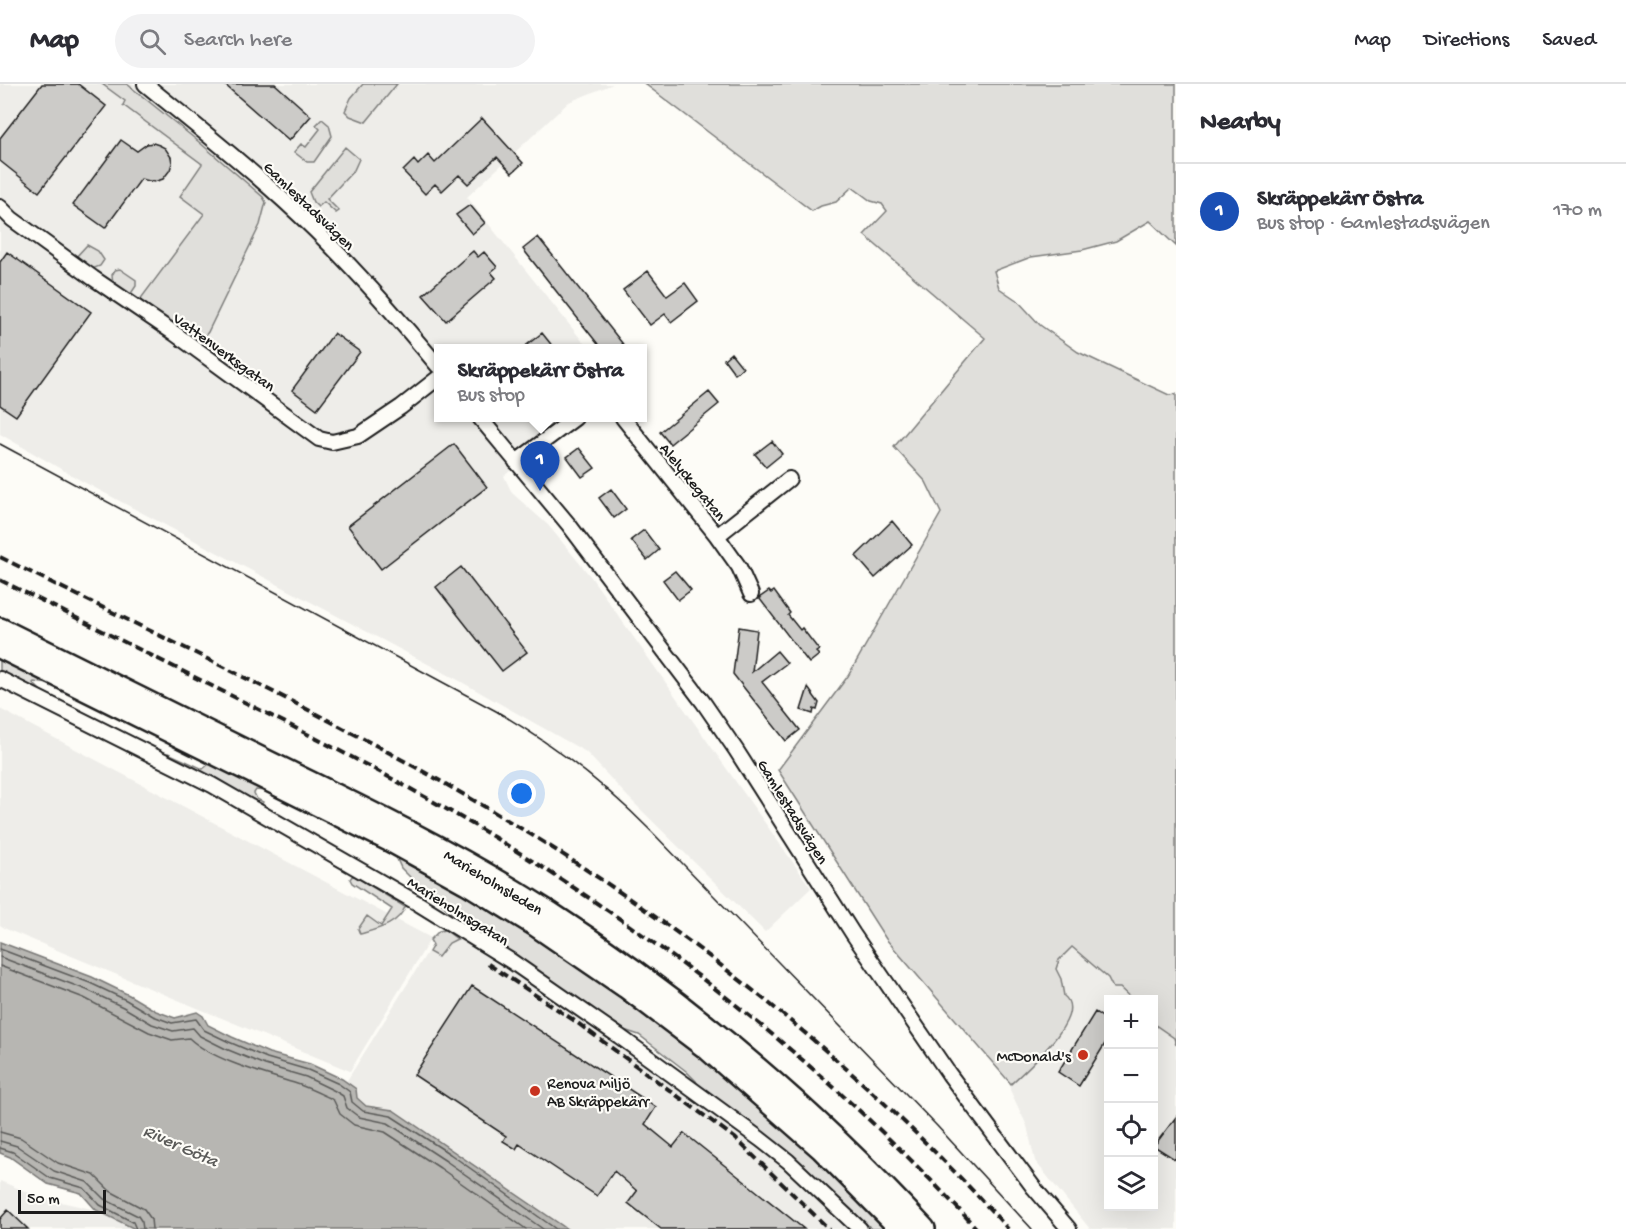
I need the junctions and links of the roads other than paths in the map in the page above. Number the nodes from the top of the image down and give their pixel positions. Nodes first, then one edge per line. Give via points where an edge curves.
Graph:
1 (145, 84) edge
2 (0, 207) edge
3 (434, 361) edge
4 (434, 381) edge
5 (484, 422) edge
6 (568, 422) edge
7 (627, 422) edge
8 (516, 462) junction
9 (789, 479) dead end
10 (717, 536) junction
11 (751, 594) dead end
12 (0, 629) edge
13 (0, 647) edge
14 (0, 679) edge
15 (860, 1229) edge
16 (901, 1229) edge
17 (924, 1229) edge
18 (1070, 1229) edge

1 - 3 street, Gamlestadsvägen via 316,230
2 - 4 street, Vattenverksgatan via 319,439 332,442 358,436
5 - 8 street, Gamlestadsvägen
6 - 8 street
7 - 10 street, Alelyckegatan
8 - 18 street, Gamlestadsvägen via 595,558 703,702 858,943 943,1066
9 - 10 street, Alelyckegatan
10 - 11 street, Alelyckegatan via 739,567
12 - 17 highway, Marieholmsleden via 375,814 548,913 652,985 751,1063 815,1120
13 - 16 highway, Marieholmsleden via 391,841 537,926 718,1057 822,1149
14 - 15 street, Marieholmsgatan via 267,815 511,961 760,1139

